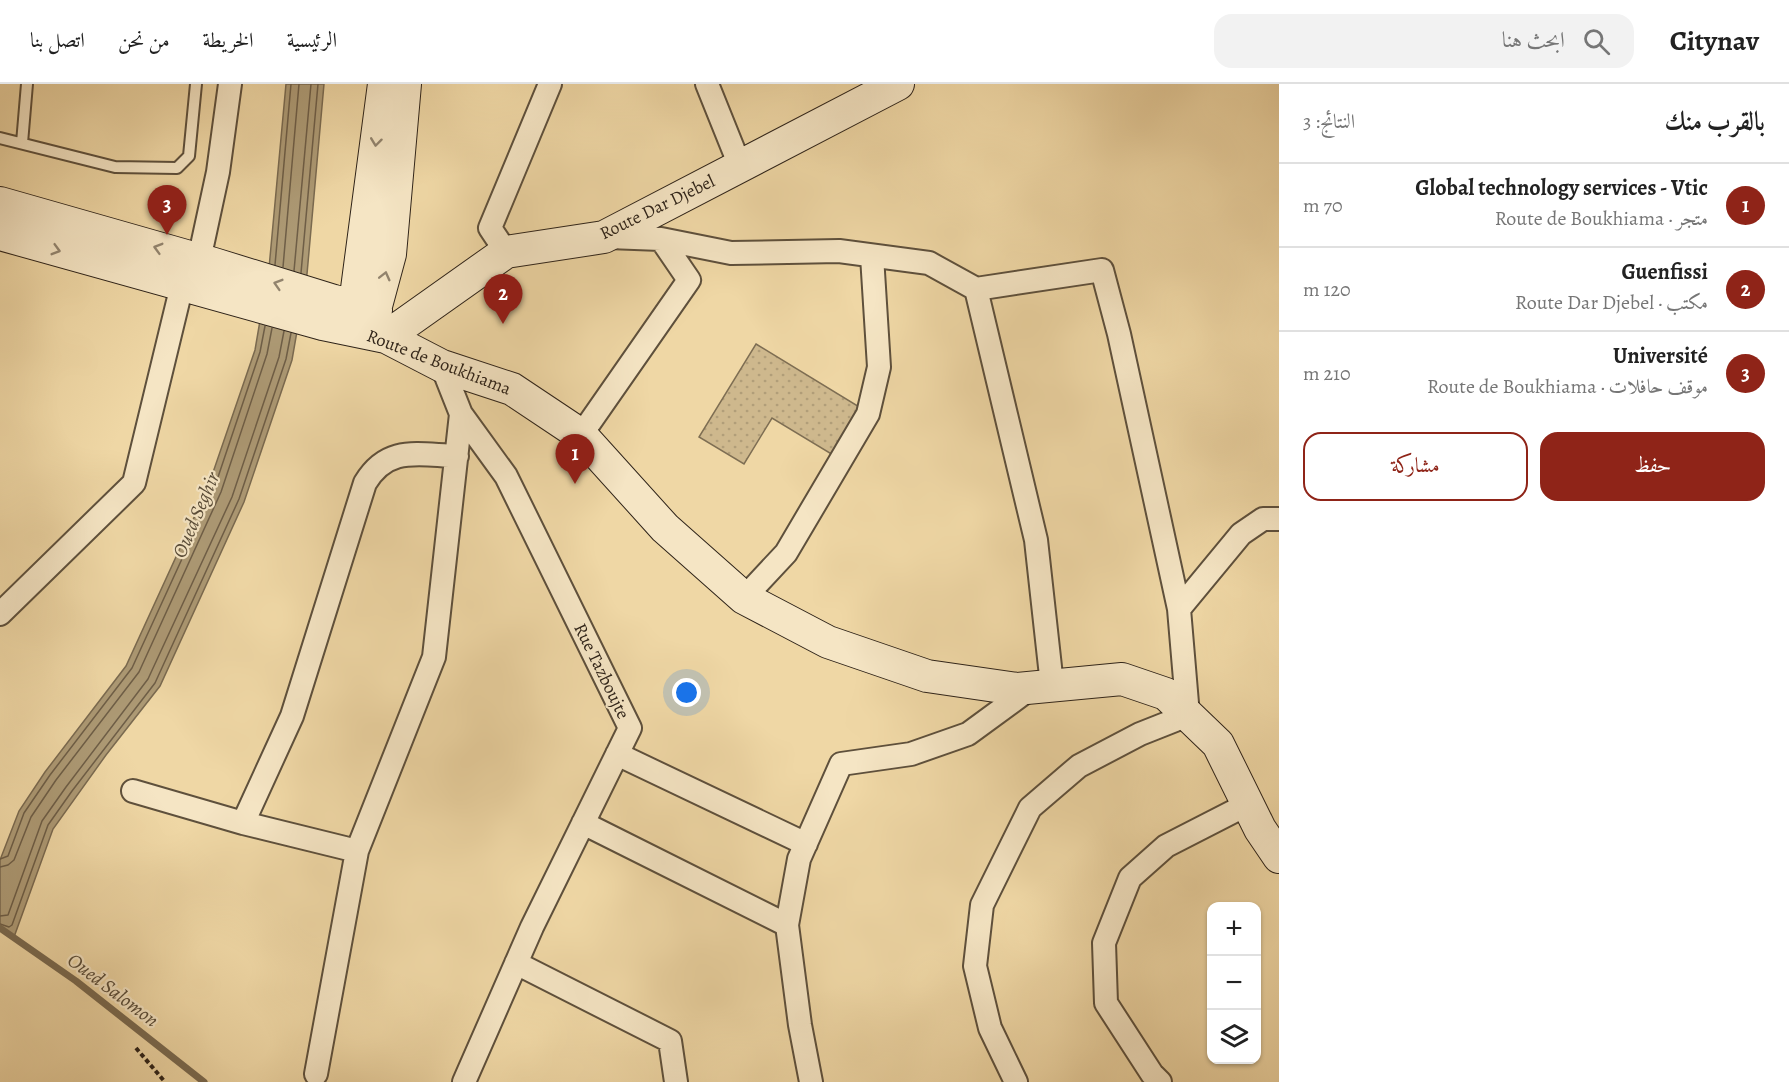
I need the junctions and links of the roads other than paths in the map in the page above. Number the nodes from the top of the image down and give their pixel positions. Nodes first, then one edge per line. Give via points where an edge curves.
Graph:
1 (27, 84) edge
2 (196, 84) edge
3 (230, 84) edge
4 (384, 84) edge
5 (405, 84) edge
6 (550, 84) edge
7 (707, 84) edge
8 (897, 84) edge
9 (0, 138) edge
10 (22, 143) junction
11 (740, 166) junction
12 (0, 203) edge
13 (0, 234) edge
14 (604, 237) junction
15 (661, 238) junction
16 (506, 252) junction
17 (872, 256) junction
18 (201, 276) junction
19 (976, 289) junction
20 (356, 320) junction
21 (442, 366) junction
22 (461, 414) junction
23 (581, 435) junction
24 (457, 456) junction
25 (1279, 519) edge
26 (744, 598) junction
27 (1179, 609) junction
28 (0, 614) edge
29 (1042, 686) junction
30 (1188, 715) junction
31 (617, 754) junction
32 (133, 791) dead end
33 (1248, 804) junction
34 (243, 823) junction
35 (583, 823) junction
36 (806, 844) junction
37 (357, 851) junction
38 (1279, 857) edge
39 (787, 925) junction
40 (516, 963) junction
41 (316, 1074) dead end
42 (464, 1082) edge
43 (676, 1082) edge
44 (811, 1082) edge
45 (1016, 1082) edge
46 (1160, 1082) edge

1 - 10 lane
2 - 10 lane via 189,156 177,168 115,167
3 - 18 street
4 -> 20 street
20 -> 5 street via 390,254
6 - 16 street via 490,228
7 - 11 street
8 - 11 street, Route Dar Djebel
9 - 10 lane
11 - 14 street, Route Dar Djebel
18 -> 12 street, Route de Boukhiama
13 -> 18 street, Route de Boukhiama
14 - 15 street
14 - 16 street, Route Dar Djebel
15 - 17 street via 732,253 839,251
15 - 23 street via 689,280
16 - 20 street, Route Dar Djebel
17 - 19 street via 929,264
17 - 26 street via 879,367 868,414 786,553
18 - 20 street, Route de Boukhiama
18 - 28 street via 134,483
19 - 27 street via 1102,270
19 - 29 street via 1036,540
20 - 21 street, Route de Boukhiama
21 - 22 street, Rue Tazboujte
21 - 23 street, Route de Boukhiama via 512,389
22 - 24 street
22 - 31 street, Rue Tazboujte via 506,476 630,728
23 - 26 street, Route de Boukhiama via 665,528
24 - 34 street via 398,455 374,468 365,483 292,716
24 - 37 street via 434,657
25 - 27 street via 1263,519 1241,534
26 - 29 street, Route de Boukhiama via 828,642 927,676 1016,689
27 - 30 street
29 - 30 street, Route de Boukhiama via 1122,679 1166,694
29 - 36 street via 968,734 911,754 841,764
30 - 33 street, Route de Boukhiama via 1218,744
30 - 45 street via 1140,734 1079,766 1030,808 982,905 975,966 990,1028
31 - 35 street, Rue Tazboujte
31 - 36 street
32 - 34 street
33 - 38 street, Route de Boukhiama
33 - 46 street via 1166,846 1130,878 1104,944 1106,1003
34 - 37 street
35 - 39 street
35 - 40 street, Rue Tazboujte
36 - 39 street via 799,859
37 - 41 street
39 - 44 street
40 - 42 street, Rue Tazboujte
40 - 43 street via 670,1041

